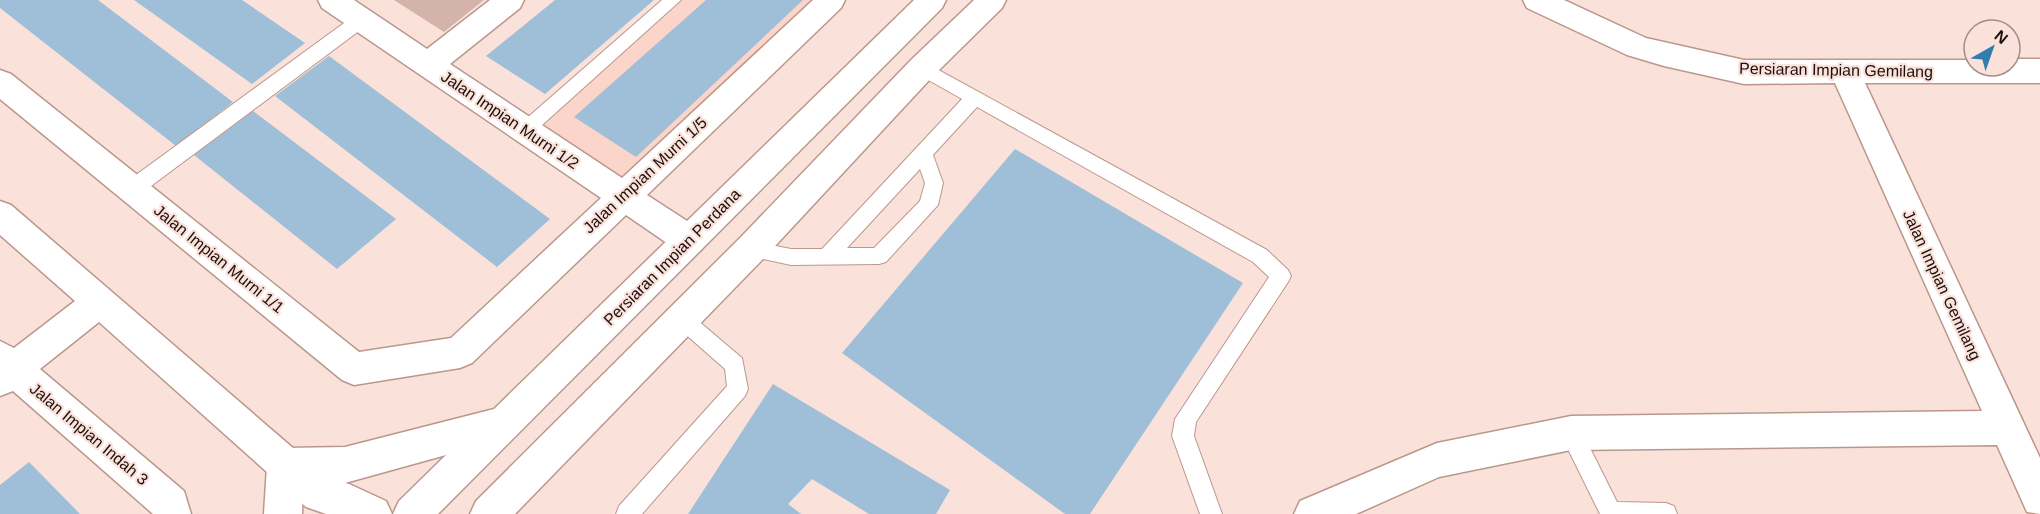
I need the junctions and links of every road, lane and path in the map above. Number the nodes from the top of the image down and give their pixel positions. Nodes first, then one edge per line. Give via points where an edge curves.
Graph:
1 (332, 0) edge
2 (510, 0) edge
3 (673, 0) edge
4 (831, 0) edge
5 (932, 0) edge
6 (992, 0) edge
7 (1537, 0) edge
8 (361, 20) junction
9 (428, 65) junction
10 (922, 68) junction
11 (1844, 71) junction
12 (2040, 72) edge
13 (0, 82) edge
14 (975, 97) junction
15 (525, 130) junction
16 (923, 152) junction
17 (132, 189) junction
18 (623, 196) junction
19 (0, 215) edge
20 (689, 240) junction
21 (751, 249) junction
22 (827, 257) junction
23 (99, 302) junction
24 (682, 319) junction
25 (460, 351) joint
26 (4, 369) edge
27 (504, 423) junction
28 (2008, 428) junction
29 (1571, 434) junction
30 (540, 462) junction
31 (285, 466) junction
32 (2040, 499) edge
33 (323, 504) edge
34 (172, 514) edge
35 (283, 514) edge
36 (373, 514) edge
37 (412, 514) edge
38 (489, 514) edge
39 (521, 514) edge
40 (627, 514) edge
41 (1211, 514) edge
42 (1314, 514) edge
43 (1666, 514) edge

1 - 8 street, Jalan Impian Murni 1/2
2 - 9 street
3 - 15 lane
4 - 18 street, Jalan Impian Murni 1/5
5 - 20 street, Persiaran Impian Perdana
6 - 10 street
7 - 11 street, Persiaran Impian Gemilang via 1664,56 1744,72
8 - 9 street, Jalan Impian Murni 1/2
8 - 17 lane
9 - 15 street, Jalan Impian Murni 1/2
10 - 14 lane
10 - 21 street
11 - 12 street, Persiaran Impian Gemilang
11 - 28 street, Jalan Impian Gemilang
13 - 17 street, Jalan Impian Murni 1/1
14 - 16 lane
14 - 41 lane via 1260,256 1281,276 1186,419 1183,436
15 - 18 street, Jalan Impian Murni 1/2
16 - 22 lane
16 - 22 lane via 934,183 930,205 879,256
17 - 25 street, Jalan Impian Murni 1/1 via 354,369
18 - 20 street, Jalan Impian Murni 1/2
18 - 25 street, Jalan Impian Murni 1/5
19 - 23 street
20 - 27 street, Persiaran Impian Perdana
21 - 22 lane via 790,257
21 - 24 street
23 - 26 street
23 - 31 street
24 - 30 street
24 - 40 lane via 735,365 738,389
26 - 34 street, Jalan Impian Indah 3 via 171,504
27 - 31 street via 345,465
27 - 37 street, Persiaran Impian Perdana
28 - 29 street
28 - 32 street, Jalan Impian Gemilang
29 - 42 street via 1437,460
29 - 43 lane via 1611,513
30 - 38 street
30 - 39 street
31 - 33 street
31 - 35 street
33 - 36 street via 349,502

